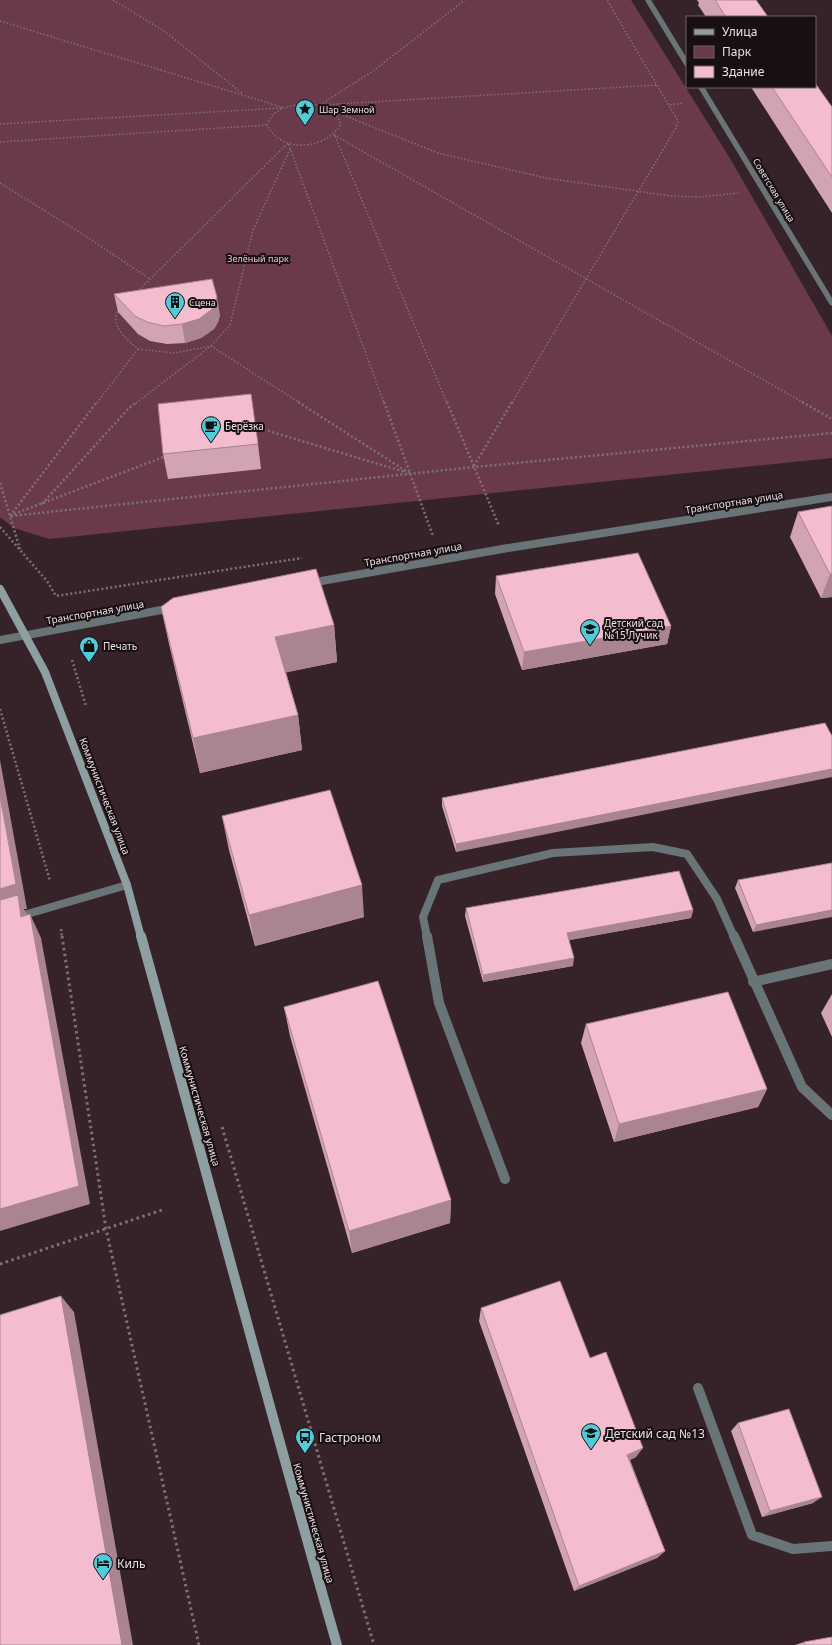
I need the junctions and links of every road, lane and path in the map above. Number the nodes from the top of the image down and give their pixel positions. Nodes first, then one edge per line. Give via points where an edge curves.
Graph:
1 (113, 0) edge
2 (465, 0) edge
3 (607, 0) edge
4 (648, 0) edge
5 (0, 21) edge
6 (686, 62) edge
7 (658, 85) junction
8 (702, 88) edge
9 (245, 96) junction
10 (319, 105) junction
11 (285, 108) junction
12 (333, 111) junction
13 (0, 124) edge
14 (267, 125) junction
15 (334, 135) junction
16 (0, 142) edge
17 (288, 143) junction
18 (291, 148) junction
19 (0, 183) edge
20 (639, 192) junction
21 (742, 193) dead end
22 (150, 279) junction
23 (586, 280) junction
24 (133, 296) edge
25 (832, 303) edge
26 (122, 307) edge
27 (211, 346) junction
28 (138, 349) junction
29 (832, 419) edge
30 (255, 427) edge
31 (832, 434) edge
32 (166, 456) edge
33 (474, 467) junction
34 (410, 473) junction
35 (0, 483) edge
36 (832, 497) edge
37 (42, 504) junction
38 (10, 516) junction
39 (0, 527) edge
40 (508, 548) junction
41 (20, 549) junction
42 (441, 559) junction
43 (300, 585) edge
44 (0, 589) edge
45 (56, 596) dead end
46 (182, 606) edge
47 (23, 634) junction
48 (0, 640) edge
49 (0, 710) edge
50 (127, 885) junction
51 (57, 906) junction
52 (0, 922) edge
53 (832, 964) edge
54 (753, 982) junction
55 (832, 1115) edge
56 (505, 1180) dead end
57 (162, 1210) dead end
58 (106, 1229) junction
59 (0, 1264) edge
60 (698, 1388) dead end
61 (832, 1546) edge
62 (199, 1645) edge
63 (337, 1645) edge

1 - 9 path via 155,24
2 - 10 path via 373,71
3 - 7 path
4 - 6 street
5 - 9 path
7 - 10 path
7 - 20 path via 678,121
8 - 25 street, Советская улица
9 - 11 path
10 - 11 path via 296,105
10 - 12 path
11 - 13 path
11 - 14 path via 272,115
12 - 15 path via 340,118 341,124
12 - 20 path via 445,155 546,178
14 - 16 path
14 - 17 path via 271,135
15 - 17 path via 312,144
15 - 23 path
15 - 33 path
17 - 18 path
17 - 22 path
18 - 27 path via 253,230 230,326
18 - 34 path
19 - 22 path
20 - 21 path via 699,197
20 - 23 path
22 - 24 path
23 - 29 path
23 - 33 path
26 - 28 path via 116,312 116,323 125,337
27 - 28 path via 195,351 170,353
27 - 34 path
27 - 37 path via 129,408
28 - 38 path
30 - 34 path
31 - 33 path
32 - 37 path
33 - 34 path
33 - 40 path
34 - 38 path
34 - 42 path
35 - 38 path
36 - 40 street, Транспортная улица
37 - 38 path
38 - 41 path
39 - 41 path
40 - 42 street, Транспортная улица
41 - 45 path via 48,581
42 - 43 street, Транспортная улица
44 - 47 main road, Коммунистическая улица
46 - 47 street, Транспортная улица
47 - 48 street, Транспортная улица
47 - 50 main road, Коммунистическая улица via 45,672
49 - 51 path
50 - 51 street
50 - 63 main road, Коммунистическая улица
51 - 52 street
51 - 58 path
53 - 54 street
54 - 55 street via 802,1087
54 - 56 street via 717,899 687,854 653,847 553,853 438,880 422,916 439,1003
57 - 58 path
58 - 59 path
58 - 62 path
60 - 61 street via 752,1535 793,1549

